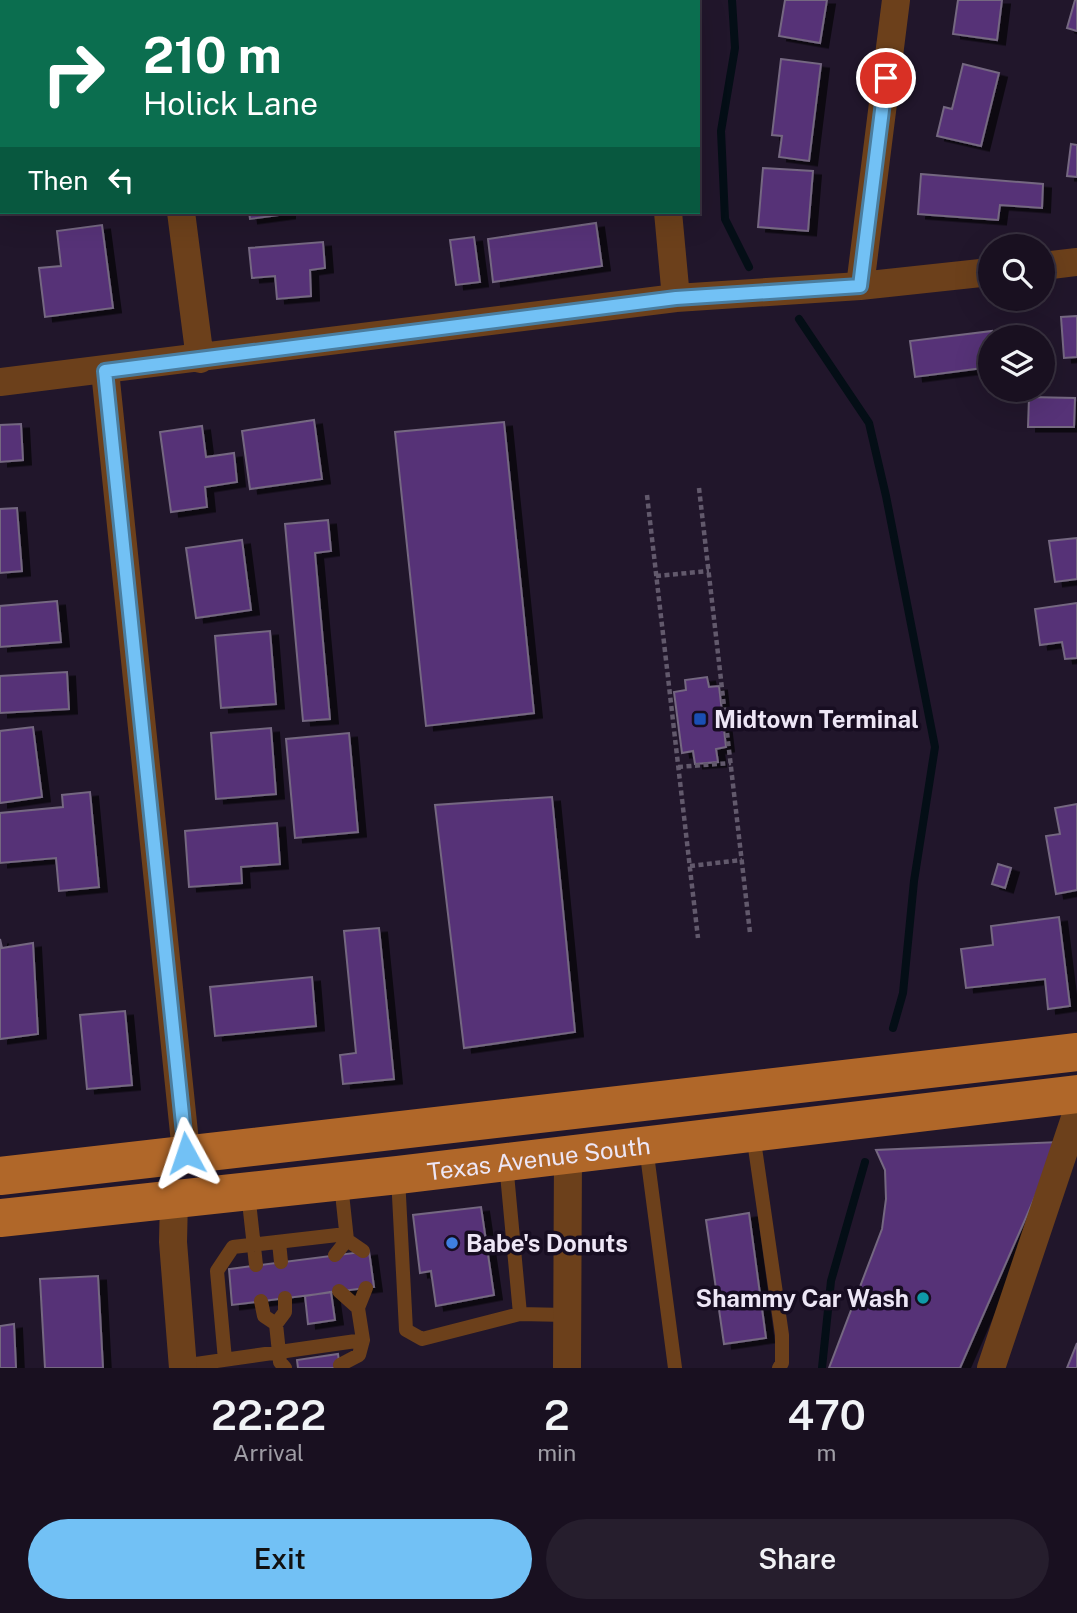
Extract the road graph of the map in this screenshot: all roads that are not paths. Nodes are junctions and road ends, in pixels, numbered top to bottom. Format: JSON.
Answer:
{"nodes":[{"id":1,"x":897,"y":0,"type":"edge"},
{"id":2,"x":181,"y":214,"type":"edge"},
{"id":3,"x":668,"y":214,"type":"edge"},
{"id":4,"x":1077,"y":262,"type":"edge"},
{"id":5,"x":1055,"y":265,"type":"edge"},
{"id":6,"x":978,"y":273,"type":"edge"},
{"id":7,"x":860,"y":286,"type":"junction"},
{"id":8,"x":676,"y":298,"type":"junction"},
{"id":9,"x":200,"y":359,"type":"junction"},
{"id":10,"x":105,"y":371,"type":"junction"},
{"id":11,"x":0,"y":383,"type":"edge"},
{"id":12,"x":1077,"y":1052,"type":"edge"},
{"id":13,"x":1077,"y":1094,"type":"edge"},
{"id":14,"x":1077,"y":1112,"type":"edge"},
{"id":15,"x":753,"y":1132,"type":"junction"},
{"id":16,"x":646,"y":1144,"type":"junction"},
{"id":17,"x":186,"y":1153,"type":"junction"},
{"id":18,"x":568,"y":1154,"type":"junction"},
{"id":19,"x":505,"y":1161,"type":"junction"},
{"id":20,"x":0,"y":1175,"type":"edge"},
{"id":21,"x":398,"y":1175,"type":"junction"},
{"id":22,"x":341,"y":1182,"type":"junction"},
{"id":23,"x":248,"y":1191,"type":"junction"},
{"id":24,"x":0,"y":1197,"type":"edge"},
{"id":25,"x":174,"y":1199,"type":"junction"},
{"id":26,"x":0,"y":1218,"type":"edge"},
{"id":27,"x":347,"y":1237,"type":"junction"},
{"id":28,"x":279,"y":1242,"type":"junction"},
{"id":29,"x":254,"y":1245,"type":"junction"},
{"id":30,"x":363,"y":1251,"type":"dead end"},
{"id":31,"x":335,"y":1255,"type":"dead end"},
{"id":32,"x":281,"y":1262,"type":"dead end"},
{"id":33,"x":256,"y":1265,"type":"dead end"},
{"id":34,"x":366,"y":1288,"type":"dead end"},
{"id":35,"x":340,"y":1291,"type":"dead end"},
{"id":36,"x":285,"y":1298,"type":"dead end"},
{"id":37,"x":261,"y":1301,"type":"dead end"},
{"id":38,"x":358,"y":1308,"type":"junction"},
{"id":39,"x":520,"y":1314,"type":"junction"},
{"id":40,"x":566,"y":1315,"type":"junction"},
{"id":41,"x":276,"y":1324,"type":"junction"},
{"id":42,"x":363,"y":1340,"type":"junction"},
{"id":43,"x":279,"y":1353,"type":"junction"},
{"id":44,"x":225,"y":1360,"type":"junction"},
{"id":45,"x":340,"y":1365,"type":"dead end"},
{"id":46,"x":183,"y":1367,"type":"edge"},
{"id":47,"x":285,"y":1368,"type":"edge"},
{"id":48,"x":566,"y":1368,"type":"edge"},
{"id":49,"x":676,"y":1368,"type":"edge"},
{"id":50,"x":779,"y":1368,"type":"edge"},
{"id":51,"x":991,"y":1368,"type":"edge"}],
"edges":[{"from":1,"to":7,"type":"street"},
{"from":2,"to":9,"type":"street"},
{"from":3,"to":8,"type":"street"},
{"from":4,"to":5,"type":"street"},
{"from":6,"to":7,"type":"street"},
{"from":7,"to":8,"type":"street"},
{"from":8,"to":9,"type":"street"},
{"from":9,"to":10,"type":"street"},
{"from":10,"to":11,"type":"street"},
{"from":10,"to":17,"type":"street"},
{"from":12,"to":17,"type":"main road","name":"Texas Avenue South"},
{"from":13,"to":15,"type":"main road","name":"Texas Avenue South"},
{"from":14,"to":51,"type":"street"},
{"from":15,"to":16,"type":"main road","name":"Texas Avenue South"},
{"from":15,"to":50,"type":"lane"},
{"from":16,"to":18,"type":"main road","name":"Texas Avenue South"},
{"from":16,"to":49,"type":"lane"},
{"from":17,"to":20,"type":"main road","name":"Texas Avenue South"},
{"from":17,"to":24,"type":"main road"},
{"from":18,"to":19,"type":"main road","name":"Texas Avenue South"},
{"from":18,"to":40,"type":"street"},
{"from":19,"to":21,"type":"main road","name":"Texas Avenue South"},
{"from":19,"to":39,"type":"lane"},
{"from":21,"to":22,"type":"main road","name":"Texas Avenue South"},
{"from":21,"to":39,"type":"lane"},
{"from":22,"to":23,"type":"main road","name":"Texas Avenue South"},
{"from":22,"to":27,"type":"lane"},
{"from":23,"to":25,"type":"main road","name":"Texas Avenue South"},
{"from":23,"to":29,"type":"lane"},
{"from":25,"to":26,"type":"main road","name":"Texas Avenue South"},
{"from":25,"to":46,"type":"street"},
{"from":27,"to":28,"type":"lane"},
{"from":27,"to":30,"type":"lane"},
{"from":27,"to":31,"type":"lane"},
{"from":28,"to":29,"type":"lane"},
{"from":28,"to":32,"type":"lane"},
{"from":29,"to":33,"type":"lane"},
{"from":29,"to":44,"type":"lane"},
{"from":34,"to":38,"type":"lane"},
{"from":35,"to":38,"type":"lane"},
{"from":36,"to":41,"type":"lane"},
{"from":37,"to":41,"type":"lane"},
{"from":38,"to":42,"type":"lane"},
{"from":39,"to":40,"type":"lane"},
{"from":40,"to":48,"type":"street"},
{"from":41,"to":43,"type":"lane"},
{"from":42,"to":43,"type":"lane"},
{"from":42,"to":45,"type":"lane"},
{"from":43,"to":44,"type":"lane"},
{"from":43,"to":47,"type":"lane"},
{"from":44,"to":46,"type":"lane"}]}
